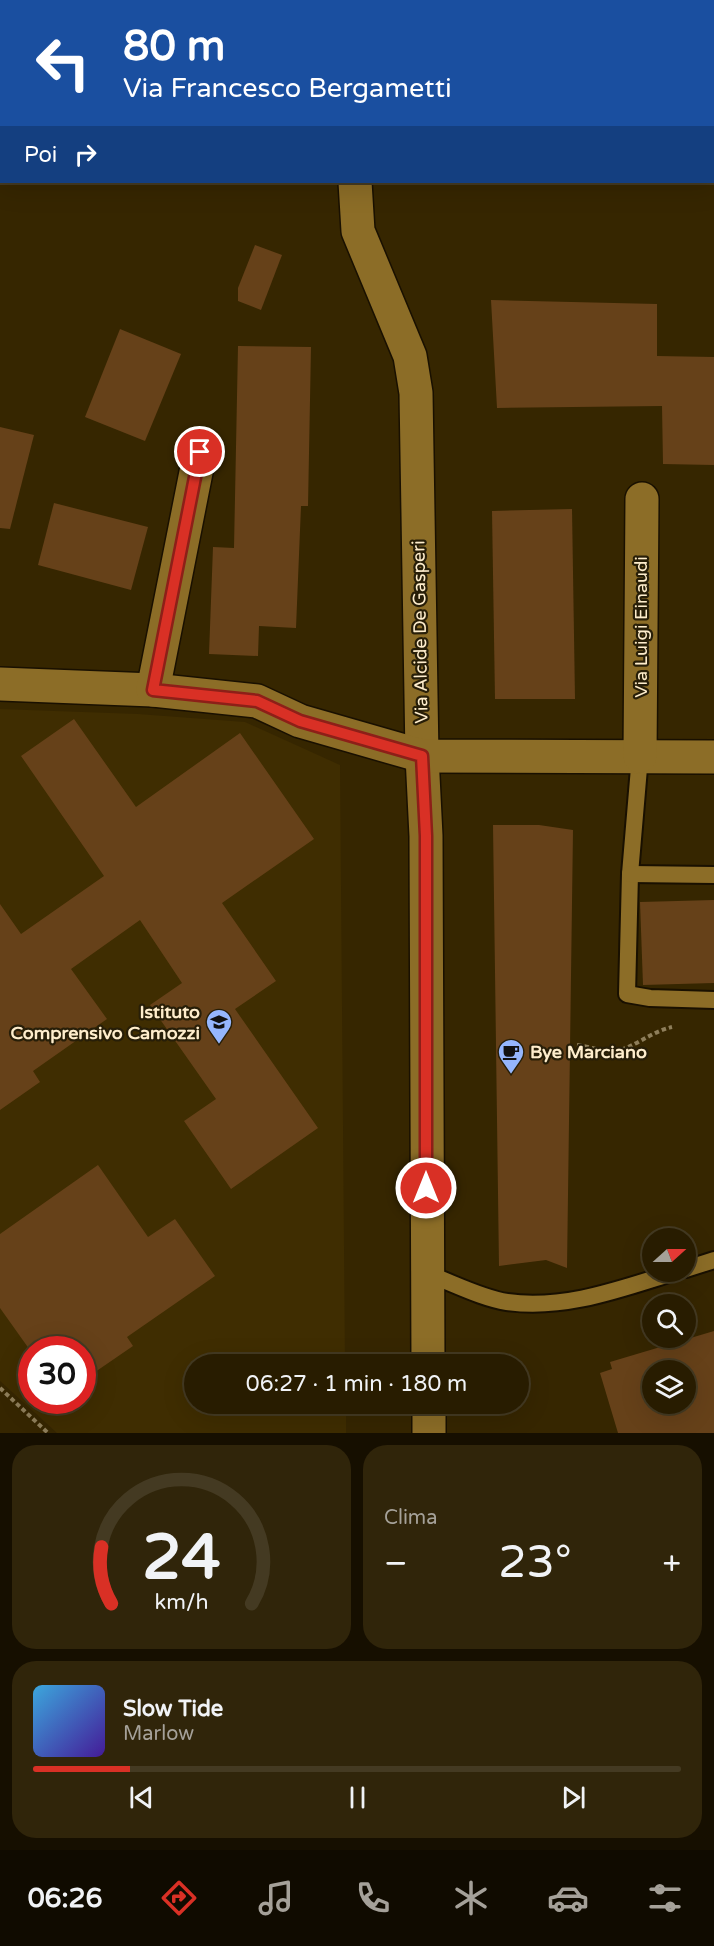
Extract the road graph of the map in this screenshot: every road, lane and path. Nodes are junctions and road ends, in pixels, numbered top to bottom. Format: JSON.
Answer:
{"nodes":[{"id":1,"x":355,"y":183,"type":"edge"},
{"id":2,"x":200,"y":452,"type":"dead end"},
{"id":3,"x":642,"y":499,"type":"dead end"},
{"id":4,"x":0,"y":684,"type":"edge"},
{"id":5,"x":153,"y":690,"type":"junction"},
{"id":6,"x":422,"y":756,"type":"junction"},
{"id":7,"x":640,"y":756,"type":"junction"},
{"id":8,"x":714,"y":757,"type":"edge"},
{"id":9,"x":630,"y":874,"type":"junction"},
{"id":10,"x":714,"y":875,"type":"edge"},
{"id":11,"x":714,"y":1000,"type":"edge"},
{"id":12,"x":678,"y":1025,"type":"dead end"},
{"id":13,"x":577,"y":1045,"type":"dead end"},
{"id":14,"x":714,"y":1260,"type":"edge"},
{"id":15,"x":696,"y":1266,"type":"edge"},
{"id":16,"x":428,"y":1274,"type":"junction"},
{"id":17,"x":643,"y":1282,"type":"edge"},
{"id":18,"x":428,"y":1354,"type":"edge"},
{"id":19,"x":0,"y":1388,"type":"edge"},
{"id":20,"x":429,"y":1414,"type":"edge"},
{"id":21,"x":48,"y":1433,"type":"edge"},
{"id":22,"x":429,"y":1433,"type":"edge"}],
"edges":[{"from":1,"to":6,"type":"street","name":"Via Alcide De Gasperi"},
{"from":2,"to":5,"type":"street"},
{"from":3,"to":7,"type":"street","name":"Via Luigi Einaudi"},
{"from":4,"to":5,"type":"street"},
{"from":5,"to":6,"type":"street"},
{"from":6,"to":7,"type":"street"},
{"from":6,"to":16,"type":"street","name":"Via Alcide De Gasperi"},
{"from":7,"to":8,"type":"street"},
{"from":7,"to":9,"type":"lane"},
{"from":9,"to":10,"type":"lane"},
{"from":9,"to":11,"type":"lane"},
{"from":12,"to":13,"type":"path"},
{"from":14,"to":15,"type":"lane"},
{"from":16,"to":17,"type":"lane"},
{"from":16,"to":18,"type":"street","name":"Via Alcide De Gasperi"},
{"from":19,"to":21,"type":"path"},
{"from":20,"to":22,"type":"street"}]}
